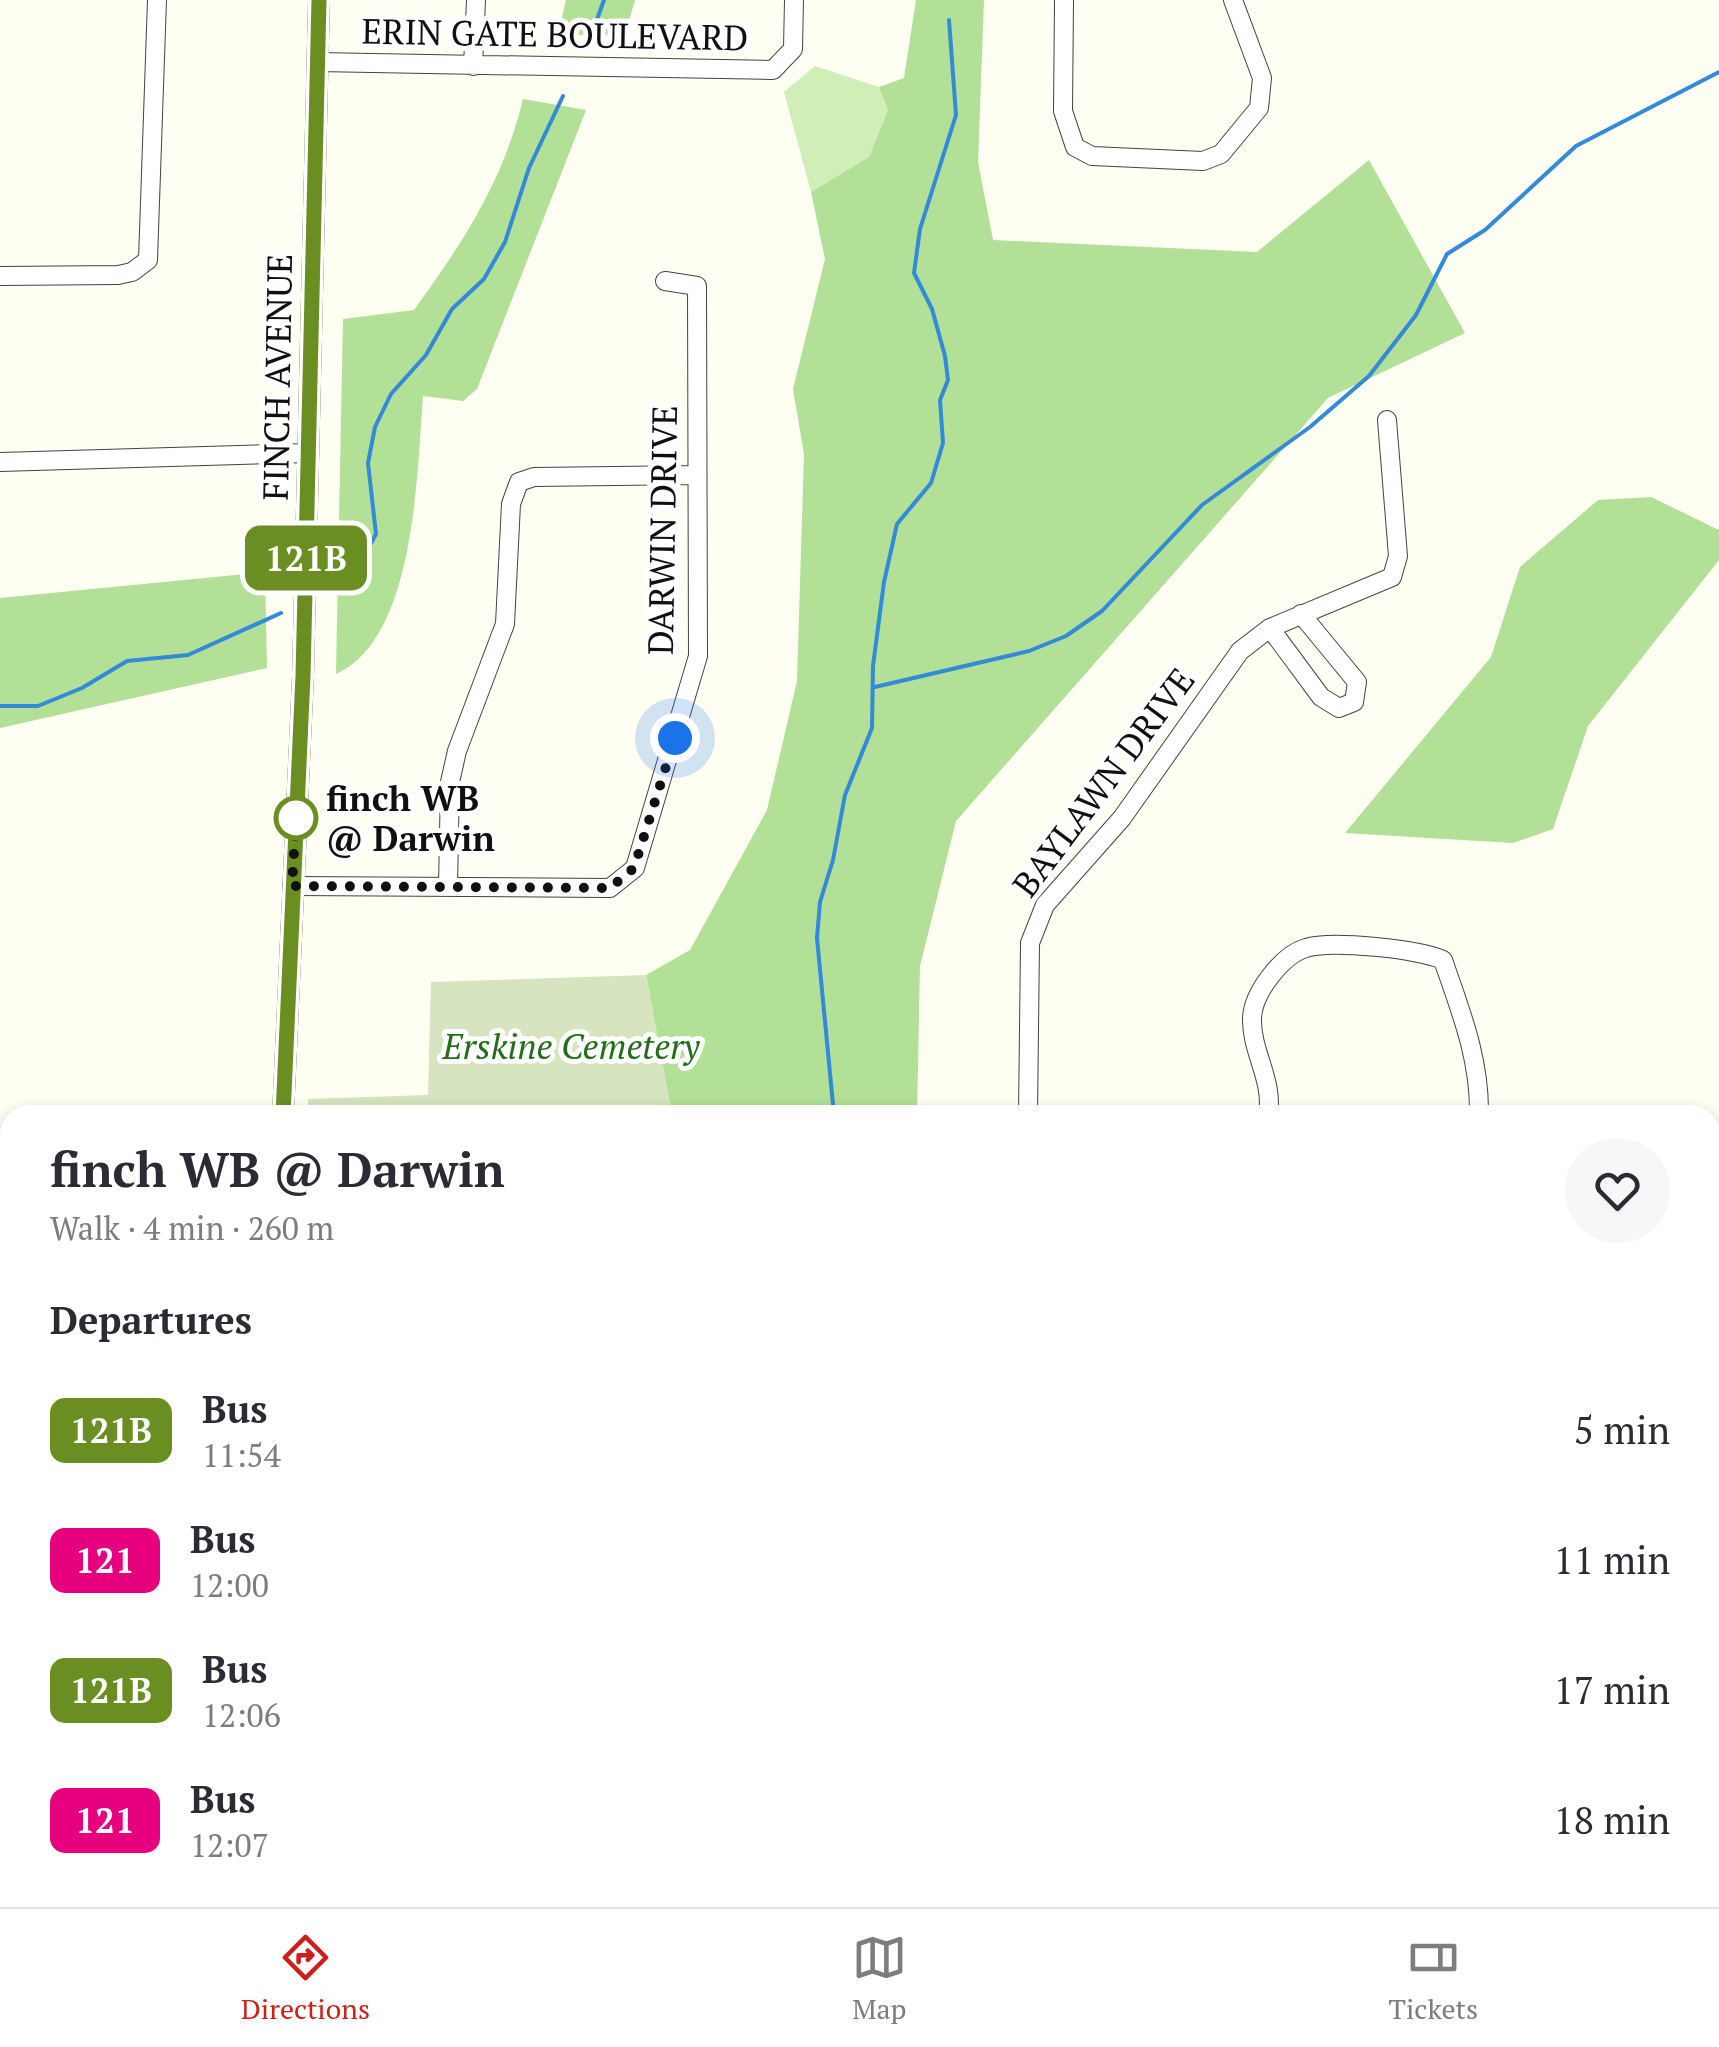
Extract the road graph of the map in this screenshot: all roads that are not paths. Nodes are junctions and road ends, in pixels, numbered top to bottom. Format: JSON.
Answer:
{"nodes":[{"id":1,"x":157,"y":0,"type":"edge"},
{"id":2,"x":319,"y":0,"type":"edge"},
{"id":3,"x":476,"y":0,"type":"edge"},
{"id":4,"x":794,"y":0,"type":"edge"},
{"id":5,"x":1064,"y":0,"type":"edge"},
{"id":6,"x":1233,"y":0,"type":"edge"},
{"id":7,"x":318,"y":62,"type":"junction"},
{"id":8,"x":473,"y":66,"type":"junction"},
{"id":9,"x":0,"y":276,"type":"edge"},
{"id":10,"x":665,"y":281,"type":"dead end"},
{"id":11,"x":1387,"y":420,"type":"dead end"},
{"id":12,"x":309,"y":454,"type":"junction"},
{"id":13,"x":0,"y":462,"type":"edge"},
{"id":14,"x":696,"y":475,"type":"junction"},
{"id":15,"x":1301,"y":614,"type":"junction"},
{"id":16,"x":1270,"y":628,"type":"junction"},
{"id":17,"x":292,"y":886,"type":"junction"},
{"id":18,"x":448,"y":886,"type":"junction"},
{"id":19,"x":283,"y":1105,"type":"edge"},
{"id":20,"x":1028,"y":1105,"type":"edge"},
{"id":21,"x":1270,"y":1105,"type":"edge"},
{"id":22,"x":1479,"y":1105,"type":"edge"}],
"edges":[{"from":1,"to":9,"type":"street"},
{"from":2,"to":7,"type":"main road","name":"FINCH AVENUE"},
{"from":3,"to":8,"type":"street"},
{"from":4,"to":8,"type":"street","name":"ERIN GATE BOULEVARD"},
{"from":5,"to":6,"type":"street"},
{"from":7,"to":8,"type":"street","name":"ERIN GATE BOULEVARD"},
{"from":7,"to":12,"type":"main road","name":"FINCH AVENUE"},
{"from":10,"to":14,"type":"street","name":"DARWIN DRIVE"},
{"from":11,"to":15,"type":"street","name":"BAYLAWN DRIVE"},
{"from":12,"to":13,"type":"street"},
{"from":12,"to":17,"type":"main road","name":"FINCH AVENUE"},
{"from":14,"to":18,"type":"street"},
{"from":14,"to":18,"type":"street","name":"DARWIN DRIVE"},
{"from":15,"to":16,"type":"street","name":"BAYLAWN DRIVE"},
{"from":15,"to":16,"type":"street"},
{"from":16,"to":20,"type":"street","name":"BAYLAWN DRIVE"},
{"from":17,"to":18,"type":"street","name":"DARWIN DRIVE"},
{"from":17,"to":19,"type":"main road","name":"FINCH AVENUE"},
{"from":21,"to":22,"type":"street"}]}
